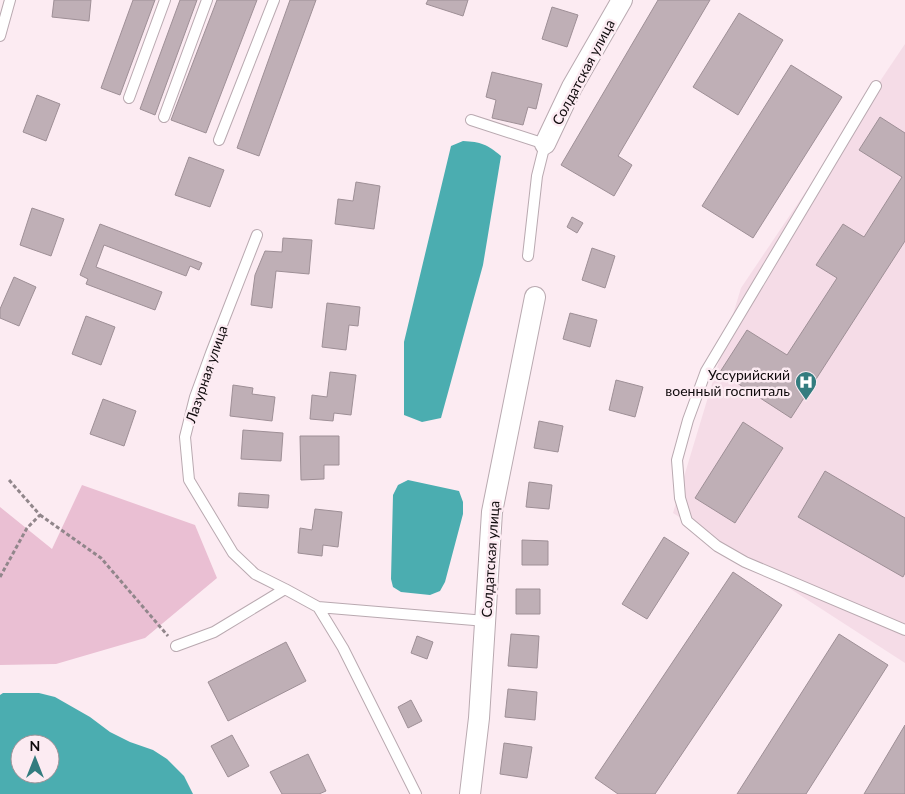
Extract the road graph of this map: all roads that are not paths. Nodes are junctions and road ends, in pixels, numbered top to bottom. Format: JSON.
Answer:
{"nodes":[{"id":1,"x":10,"y":0,"type":"edge"},
{"id":2,"x":165,"y":0,"type":"edge"},
{"id":3,"x":207,"y":0,"type":"edge"},
{"id":4,"x":274,"y":0,"type":"edge"},
{"id":5,"x":622,"y":0,"type":"edge"},
{"id":6,"x":0,"y":36,"type":"edge"},
{"id":7,"x":876,"y":86,"type":"dead end"},
{"id":8,"x":129,"y":98,"type":"dead end"},
{"id":9,"x":164,"y":117,"type":"dead end"},
{"id":10,"x":470,"y":120,"type":"dead end"},
{"id":11,"x":219,"y":140,"type":"dead end"},
{"id":12,"x":545,"y":144,"type":"junction"},
{"id":13,"x":257,"y":235,"type":"dead end"},
{"id":14,"x":528,"y":256,"type":"dead end"},
{"id":15,"x":536,"y":297,"type":"dead end"},
{"id":16,"x":285,"y":589,"type":"junction"},
{"id":17,"x":318,"y":607,"type":"junction"},
{"id":18,"x":486,"y":621,"type":"junction"},
{"id":19,"x":905,"y":630,"type":"edge"},
{"id":20,"x":176,"y":646,"type":"road end"},
{"id":21,"x":416,"y":794,"type":"edge"},
{"id":22,"x":470,"y":794,"type":"edge"}],
"edges":[{"from":1,"to":6,"type":"lane"},
{"from":2,"to":8,"type":"lane"},
{"from":3,"to":9,"type":"lane"},
{"from":4,"to":11,"type":"lane"},
{"from":5,"to":12,"type":"street","name":"Солдатская улица"},
{"from":7,"to":19,"type":"lane"},
{"from":10,"to":12,"type":"lane"},
{"from":12,"to":14,"type":"lane"},
{"from":13,"to":16,"type":"lane","name":"Лазурная улица"},
{"from":15,"to":18,"type":"street","name":"Солдатская улица"},
{"from":16,"to":17,"type":"lane","name":"Лазурная улица"},
{"from":16,"to":20,"type":"lane"},
{"from":17,"to":18,"type":"lane"},
{"from":17,"to":21,"type":"lane"},
{"from":18,"to":22,"type":"street","name":"Солдатская улица"}]}
